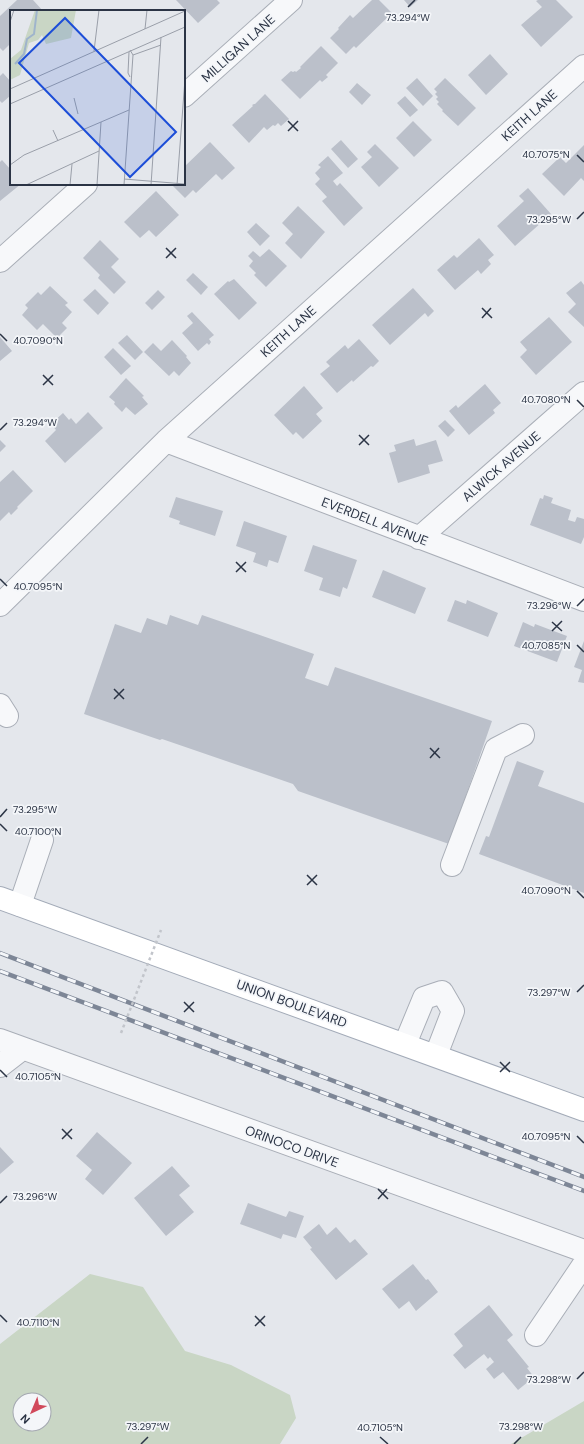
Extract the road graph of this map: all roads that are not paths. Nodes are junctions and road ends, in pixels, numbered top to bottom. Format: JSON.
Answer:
{"nodes":[{"id":1,"x":291,"y":0,"type":"edge"},
{"id":2,"x":584,"y":66,"type":"edge"},
{"id":3,"x":185,"y":95,"type":"edge"},
{"id":4,"x":85,"y":185,"type":"edge"},
{"id":5,"x":0,"y":261,"type":"edge"},
{"id":6,"x":584,"y":393,"type":"edge"},
{"id":7,"x":166,"y":441,"type":"junction"},
{"id":8,"x":419,"y":538,"type":"junction"},
{"id":9,"x":584,"y":600,"type":"edge"},
{"id":10,"x":0,"y":605,"type":"edge"},
{"id":11,"x":523,"y":734,"type":"dead end"},
{"id":12,"x":42,"y":840,"type":"dead end"},
{"id":13,"x":452,"y":866,"type":"dead end"},
{"id":14,"x":10,"y":901,"type":"edge"},
{"id":15,"x":0,"y":1040,"type":"edge"},
{"id":16,"x":405,"y":1044,"type":"junction"},
{"id":17,"x":22,"y":1049,"type":"junction"},
{"id":18,"x":436,"y":1055,"type":"junction"},
{"id":19,"x":0,"y":1066,"type":"edge"},
{"id":20,"x":584,"y":1110,"type":"edge"},
{"id":21,"x":584,"y":1252,"type":"edge"},
{"id":22,"x":584,"y":1264,"type":"edge"},
{"id":23,"x":536,"y":1335,"type":"dead end"}],
"edges":[{"from":1,"to":3,"type":"street","name":"MILLIGAN LANE"},
{"from":2,"to":7,"type":"street","name":"KEITH LANE"},
{"from":4,"to":5,"type":"street"},
{"from":6,"to":8,"type":"street","name":"ALWICK AVENUE"},
{"from":7,"to":8,"type":"street","name":"EVERDELL AVENUE"},
{"from":7,"to":10,"type":"street","name":"KEITH LANE"},
{"from":8,"to":9,"type":"street","name":"EVERDELL AVENUE"},
{"from":11,"to":13,"type":"street"},
{"from":12,"to":14,"type":"street"},
{"from":14,"to":16,"type":"main road","name":"UNION BOULEVARD"},
{"from":15,"to":17,"type":"street","name":"ORINOCO DRIVE"},
{"from":16,"to":18,"type":"main road","name":"UNION BOULEVARD"},
{"from":16,"to":18,"type":"street"},
{"from":17,"to":19,"type":"street"},
{"from":17,"to":21,"type":"street","name":"ORINOCO DRIVE"},
{"from":18,"to":20,"type":"main road","name":"UNION BOULEVARD"},
{"from":22,"to":23,"type":"street"}]}
